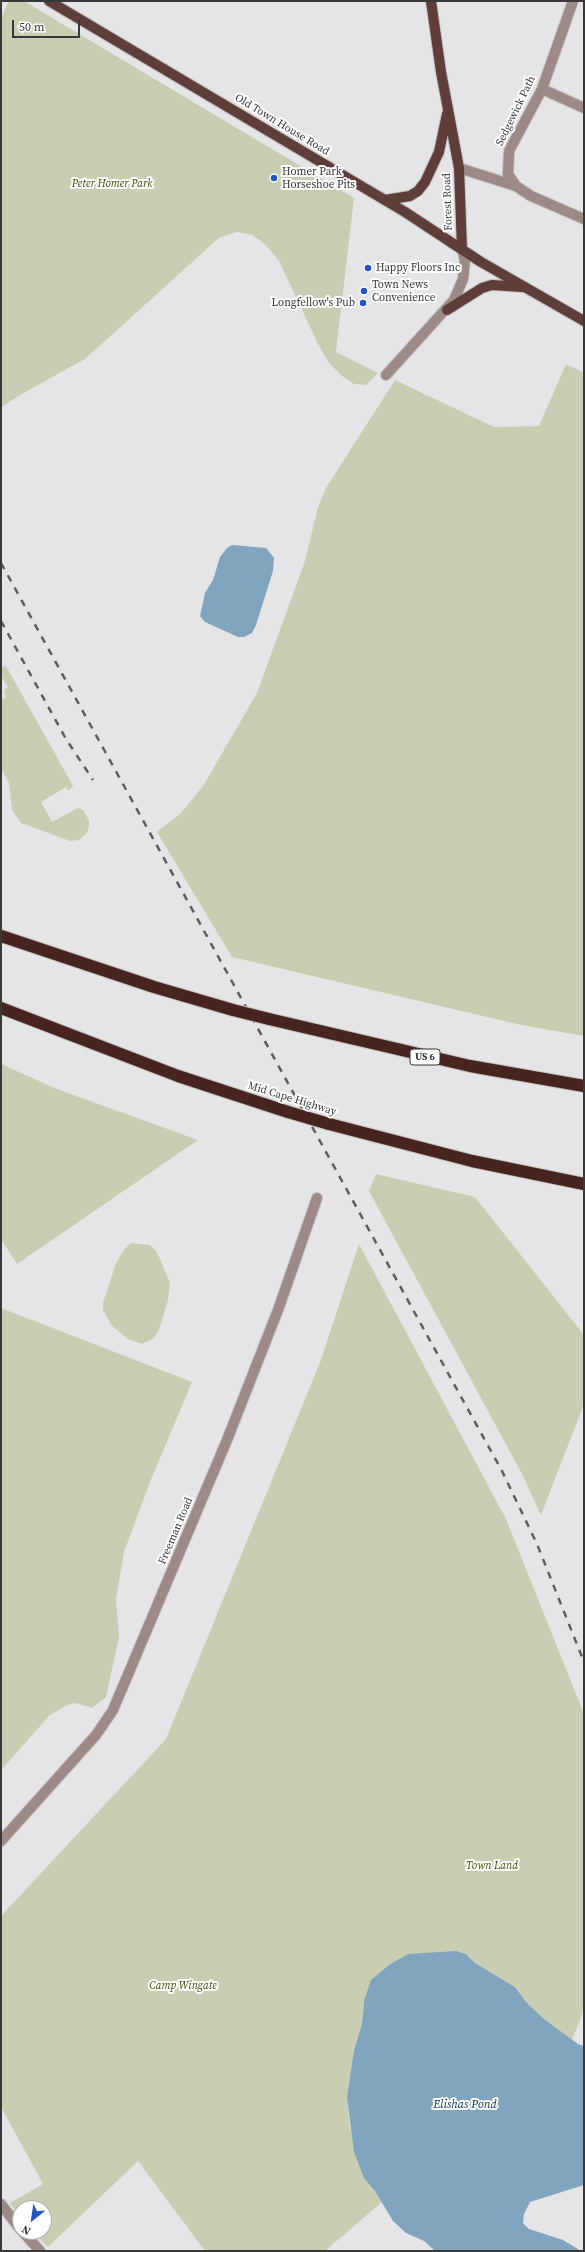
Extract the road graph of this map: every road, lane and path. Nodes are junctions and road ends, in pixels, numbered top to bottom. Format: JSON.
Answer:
{"nodes":[{"id":1,"x":49,"y":1,"type":"edge"},
{"id":2,"x":431,"y":1,"type":"edge"},
{"id":3,"x":573,"y":1,"type":"edge"},
{"id":4,"x":542,"y":89,"type":"junction"},
{"id":5,"x":447,"y":102,"type":"junction"},
{"id":6,"x":584,"y":108,"type":"edge"},
{"id":7,"x":459,"y":168,"type":"junction"},
{"id":8,"x":516,"y":186,"type":"junction"},
{"id":9,"x":385,"y":200,"type":"junction"},
{"id":10,"x":584,"y":219,"type":"edge"},
{"id":11,"x":462,"y":249,"type":"junction"},
{"id":12,"x":523,"y":287,"type":"junction"},
{"id":13,"x":447,"y":310,"type":"junction"},
{"id":14,"x":584,"y":321,"type":"edge"},
{"id":15,"x":386,"y":376,"type":"dead end"},
{"id":16,"x":1,"y":936,"type":"edge"},
{"id":17,"x":1,"y":1008,"type":"edge"},
{"id":18,"x":584,"y":1086,"type":"edge"},
{"id":19,"x":584,"y":1184,"type":"edge"},
{"id":20,"x":317,"y":1198,"type":"dead end"},
{"id":21,"x":1,"y":1841,"type":"edge"},
{"id":22,"x":1,"y":2204,"type":"edge"},
{"id":23,"x":12,"y":2218,"type":"edge"},
{"id":24,"x":30,"y":2240,"type":"edge"},
{"id":25,"x":40,"y":2251,"type":"edge"}],
"edges":[{"from":1,"to":9,"type":"main road","name":"Old Town House Road"},
{"from":2,"to":5,"type":"main road","name":"Forest Road"},
{"from":3,"to":4,"type":"street","name":"Sedgewick Path"},
{"from":4,"to":6,"type":"street"},
{"from":4,"to":8,"type":"street","name":"Sedgewick Path"},
{"from":5,"to":7,"type":"main road","name":"Forest Road"},
{"from":5,"to":9,"type":"main road"},
{"from":7,"to":8,"type":"street"},
{"from":7,"to":11,"type":"main road","name":"Forest Road"},
{"from":8,"to":10,"type":"street"},
{"from":9,"to":11,"type":"main road","name":"Old Town House Road"},
{"from":11,"to":12,"type":"main road","name":"Old Town House Road"},
{"from":11,"to":13,"type":"street","name":"Forest Road"},
{"from":12,"to":13,"type":"main road"},
{"from":12,"to":14,"type":"main road","name":"Old Town House Road"},
{"from":13,"to":15,"type":"street","name":"Forest Road"},
{"from":16,"to":18,"type":"highway","number":"US 6","bridge":true},
{"from":17,"to":19,"type":"highway","name":"Mid Cape Highway","bridge":true},
{"from":20,"to":21,"type":"street","name":"Freeman Road"},
{"from":22,"to":23,"type":"street"},
{"from":24,"to":25,"type":"street"}]}
